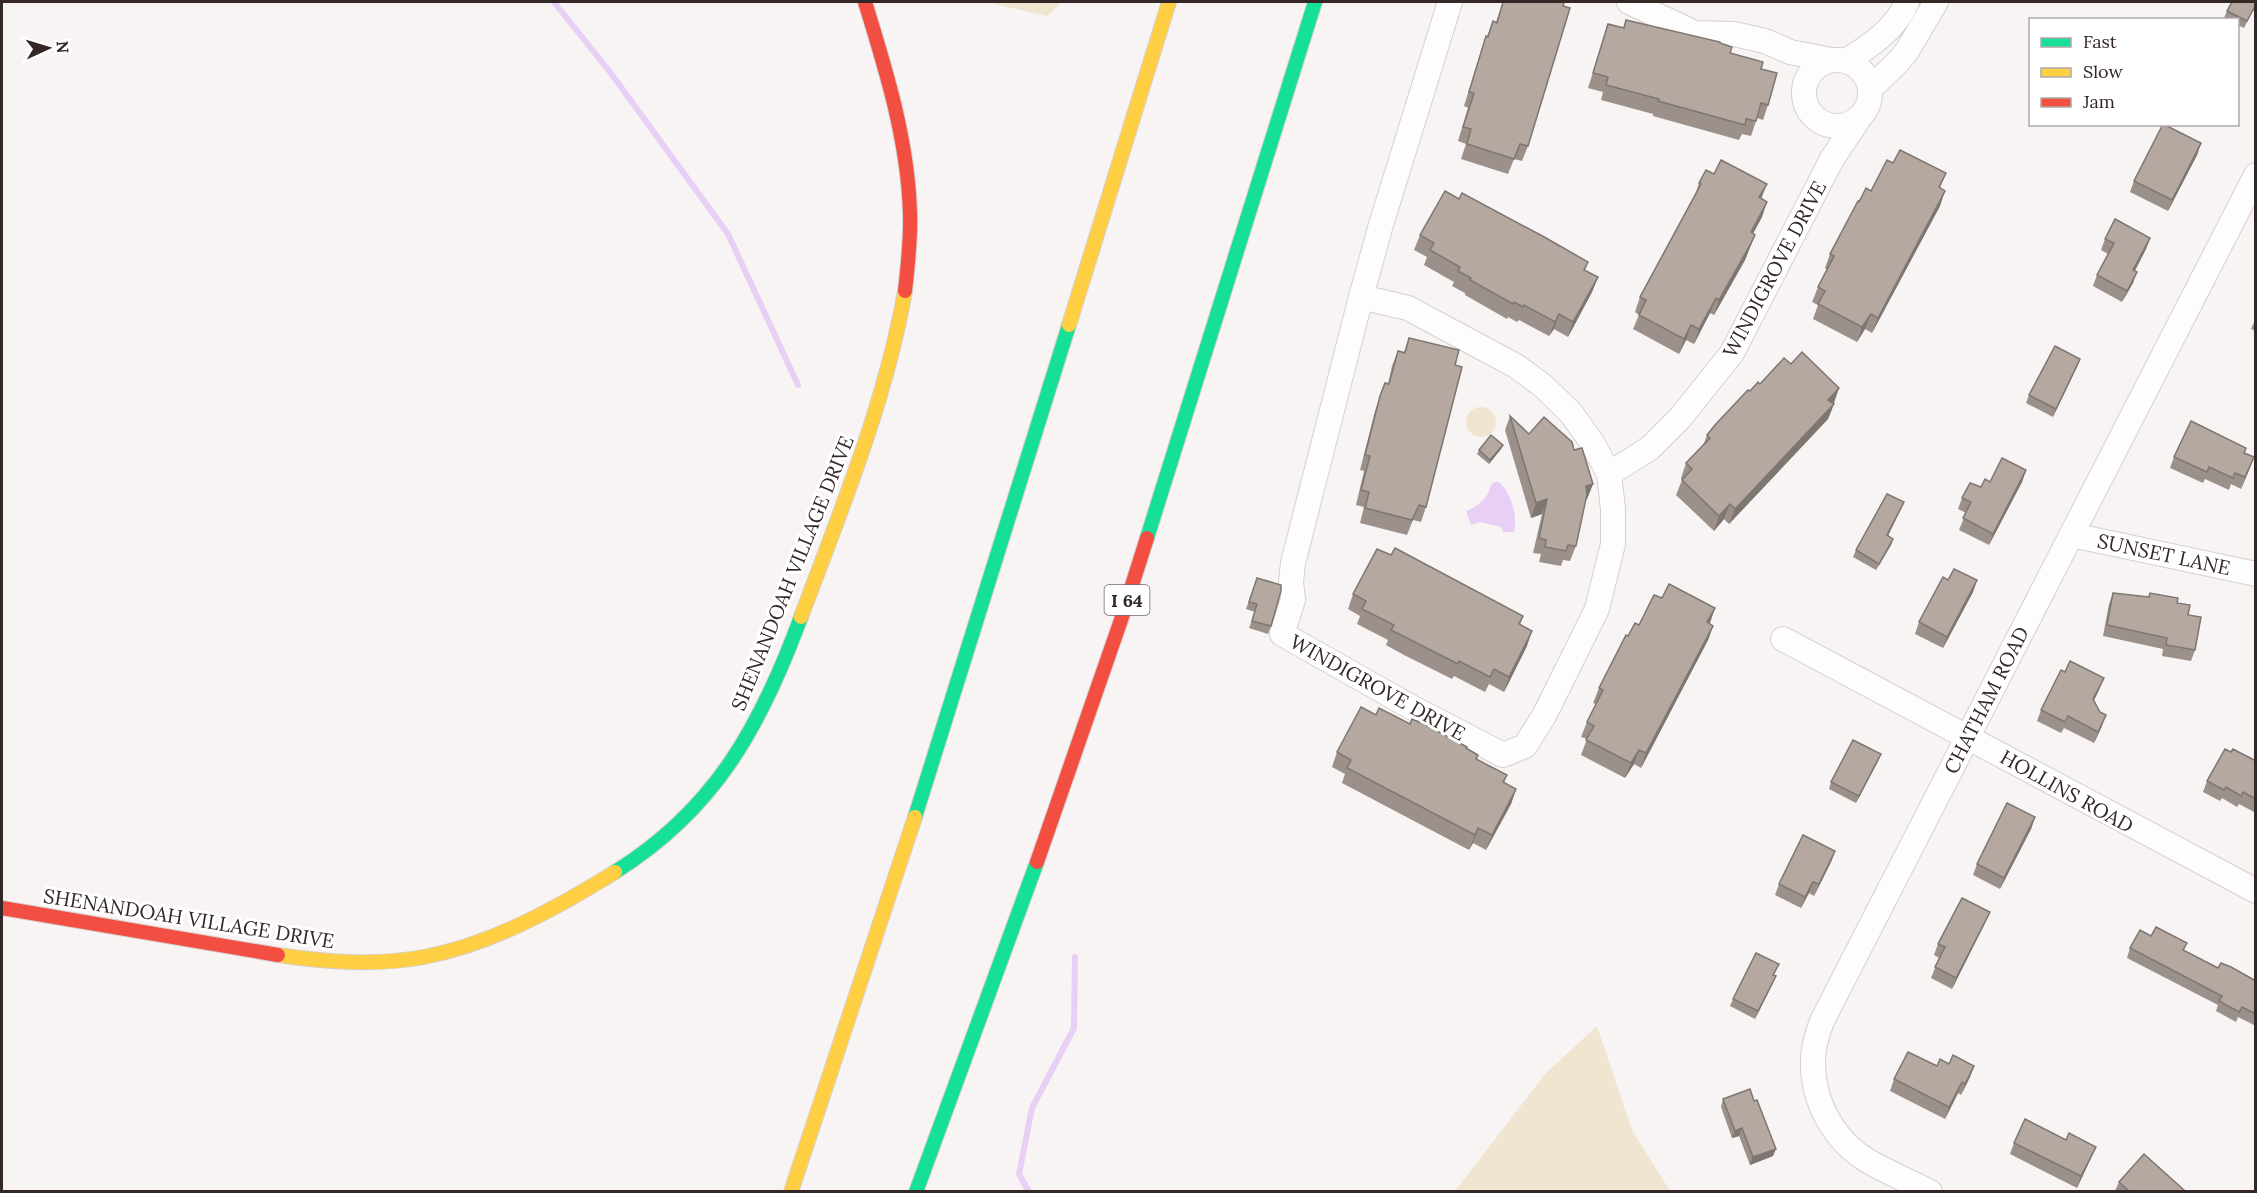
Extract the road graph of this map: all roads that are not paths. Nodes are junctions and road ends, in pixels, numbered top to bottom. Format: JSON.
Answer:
{"nodes":[{"id":1,"x":865,"y":2,"type":"edge"},
{"id":2,"x":1169,"y":2,"type":"edge"},
{"id":3,"x":1315,"y":2,"type":"edge"},
{"id":4,"x":1450,"y":2,"type":"edge"},
{"id":5,"x":1629,"y":2,"type":"edge"},
{"id":6,"x":1907,"y":2,"type":"edge"},
{"id":7,"x":1936,"y":2,"type":"edge"},
{"id":8,"x":1790,"y":52,"type":"junction"},
{"id":9,"x":1839,"y":61,"type":"junction"},
{"id":10,"x":1804,"y":84,"type":"junction"},
{"id":11,"x":1870,"y":89,"type":"junction"},
{"id":12,"x":1858,"y":120,"type":"junction"},
{"id":13,"x":1821,"y":123,"type":"junction"},
{"id":14,"x":1832,"y":159,"type":"junction"},
{"id":15,"x":2256,"y":175,"type":"edge"},
{"id":16,"x":1361,"y":297,"type":"junction"},
{"id":17,"x":1609,"y":474,"type":"junction"},
{"id":18,"x":2072,"y":535,"type":"junction"},
{"id":19,"x":2256,"y":574,"type":"edge"},
{"id":20,"x":1783,"y":639,"type":"dead end"},
{"id":21,"x":1967,"y":736,"type":"junction"},
{"id":22,"x":2256,"y":891,"type":"edge"},
{"id":23,"x":2,"y":908,"type":"edge"},
{"id":24,"x":791,"y":1191,"type":"edge"},
{"id":25,"x":916,"y":1191,"type":"edge"},
{"id":26,"x":1930,"y":1191,"type":"edge"}],
"edges":[{"from":1,"to":23,"type":"main road","name":"SHENANDOAH VILLAGE DRIVE"},
{"from":2,"to":24,"type":"main road"},
{"from":3,"to":25,"type":"main road","number":"I 64"},
{"from":4,"to":16,"type":"street","name":"WINDIGROVE DRIVE"},
{"from":5,"to":8,"type":"street"},
{"from":6,"to":9,"type":"street"},
{"from":7,"to":11,"type":"street"},
{"from":8,"to":9,"type":"street"},
{"from":8,"to":10,"type":"street"},
{"from":9,"to":10,"type":"street"},
{"from":9,"to":11,"type":"street"},
{"from":10,"to":13,"type":"street"},
{"from":11,"to":12,"type":"street"},
{"from":12,"to":13,"type":"street"},
{"from":12,"to":14,"type":"street","name":"WINDIGROVE DRIVE"},
{"from":13,"to":14,"type":"street","name":"WINDIGROVE DRIVE"},
{"from":14,"to":17,"type":"street","name":"WINDIGROVE DRIVE"},
{"from":15,"to":18,"type":"street","name":"CHATHAM ROAD"},
{"from":16,"to":17,"type":"street","name":"WINDIGROVE DRIVE"},
{"from":16,"to":17,"type":"street","name":"WINDIGROVE DRIVE"},
{"from":18,"to":19,"type":"street","name":"SUNSET LANE"},
{"from":18,"to":21,"type":"street","name":"CHATHAM ROAD"},
{"from":20,"to":21,"type":"street","name":"HOLLINS ROAD"},
{"from":21,"to":22,"type":"street","name":"HOLLINS ROAD"},
{"from":21,"to":26,"type":"street","name":"CHATHAM ROAD"}]}
